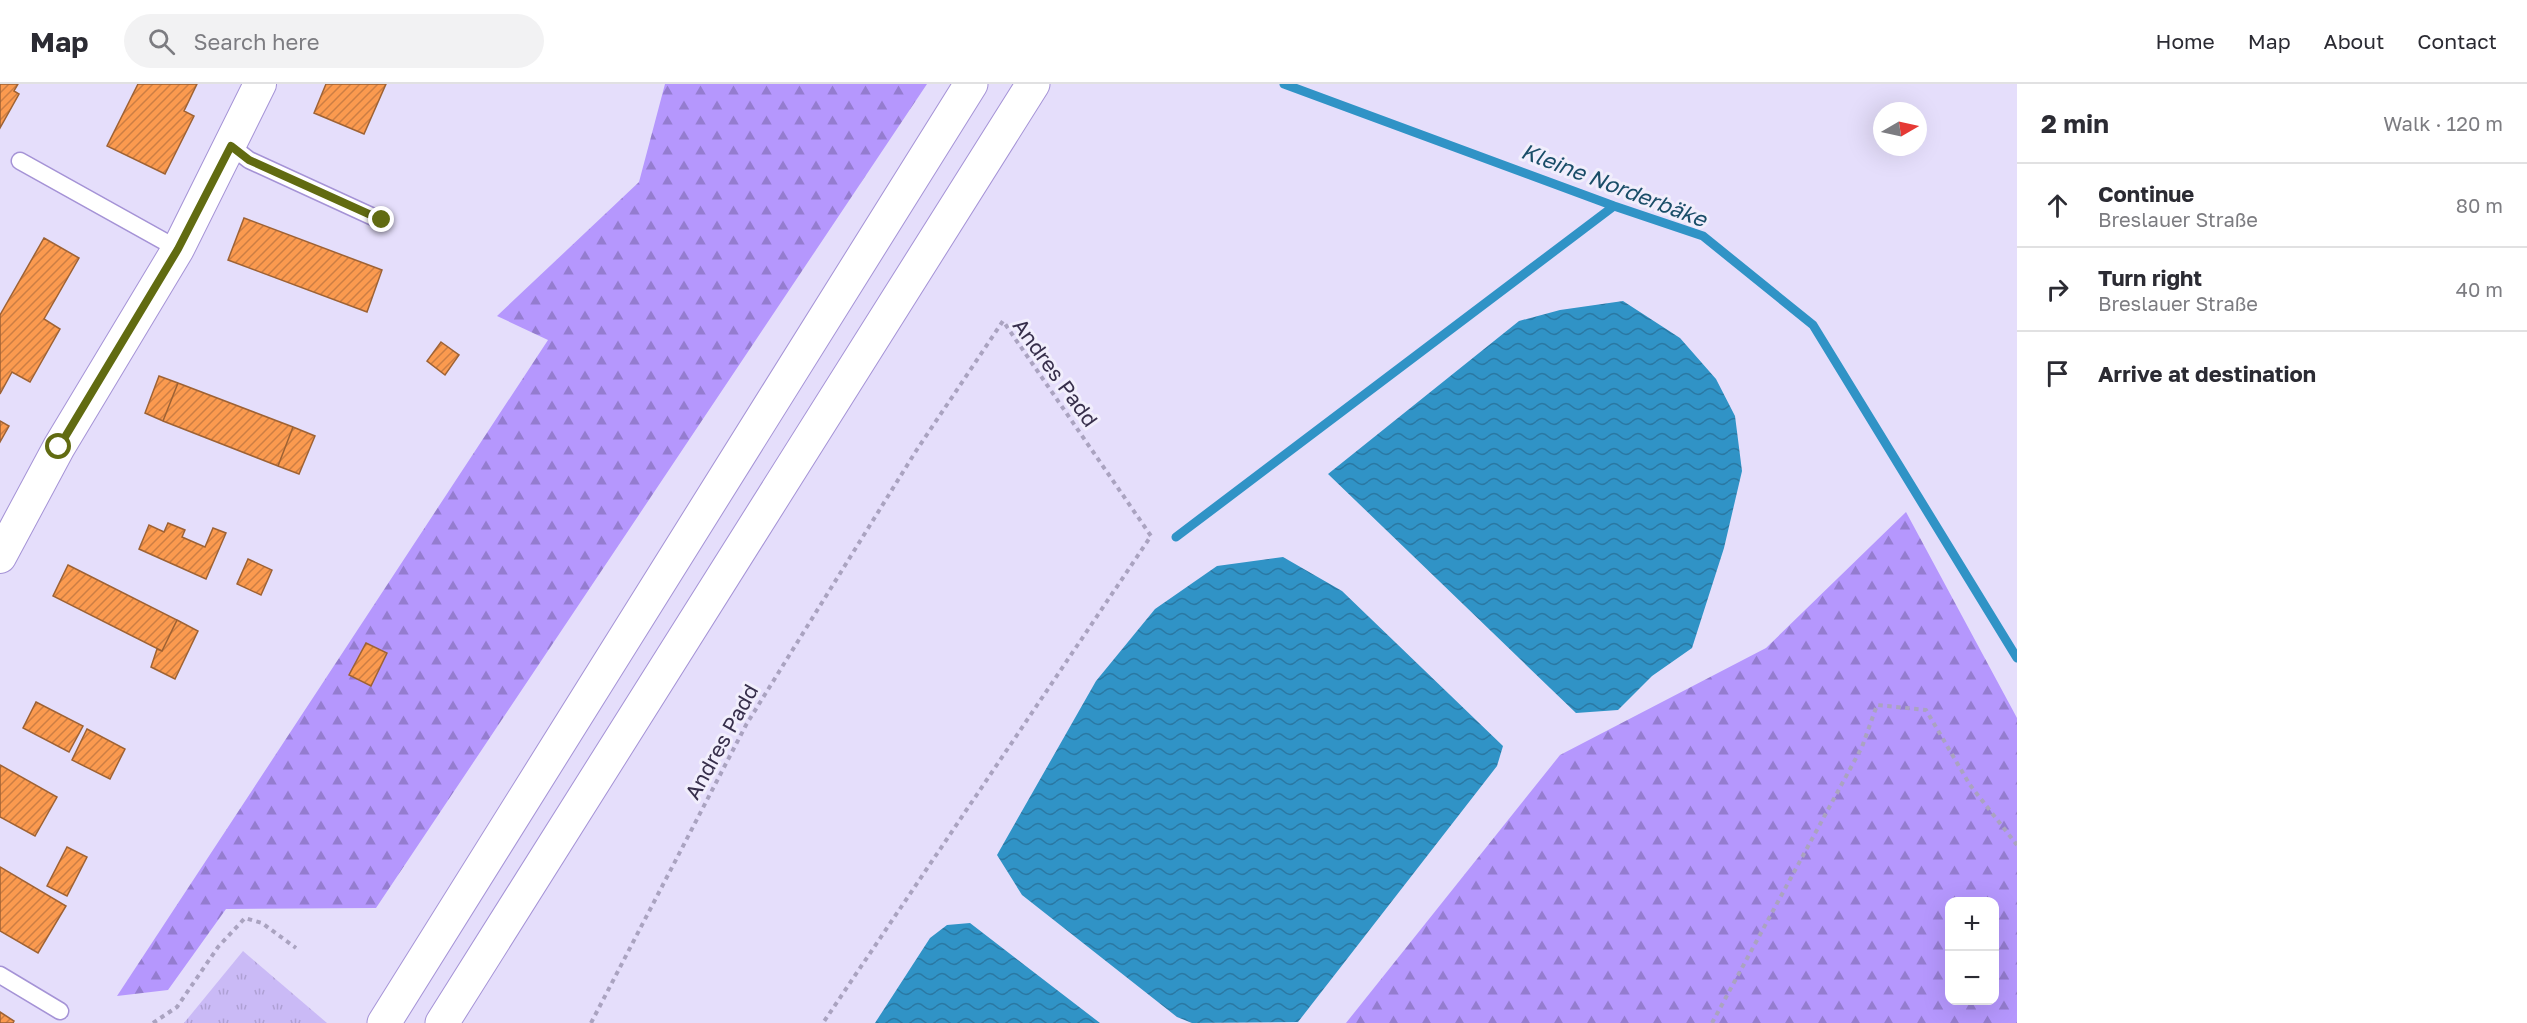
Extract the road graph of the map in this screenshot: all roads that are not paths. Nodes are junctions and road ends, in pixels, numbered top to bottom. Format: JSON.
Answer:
{"nodes":[{"id":1,"x":261,"y":84,"type":"edge"},
{"id":2,"x":970,"y":84,"type":"edge"},
{"id":3,"x":1033,"y":84,"type":"edge"},
{"id":4,"x":231,"y":146,"type":"junction"},
{"id":5,"x":20,"y":161,"type":"dead end"},
{"id":6,"x":382,"y":220,"type":"dead end"},
{"id":7,"x":178,"y":249,"type":"junction"},
{"id":8,"x":0,"y":557,"type":"edge"},
{"id":9,"x":0,"y":975,"type":"edge"},
{"id":10,"x":60,"y":1011,"type":"dead end"},
{"id":11,"x":384,"y":1023,"type":"edge"},
{"id":12,"x":442,"y":1023,"type":"edge"}],
"edges":[{"from":1,"to":4,"type":"street"},
{"from":2,"to":11,"type":"highway"},
{"from":3,"to":12,"type":"highway"},
{"from":4,"to":6,"type":"lane"},
{"from":4,"to":7,"type":"street"},
{"from":5,"to":7,"type":"lane"},
{"from":7,"to":8,"type":"street"},
{"from":9,"to":10,"type":"lane"}]}
